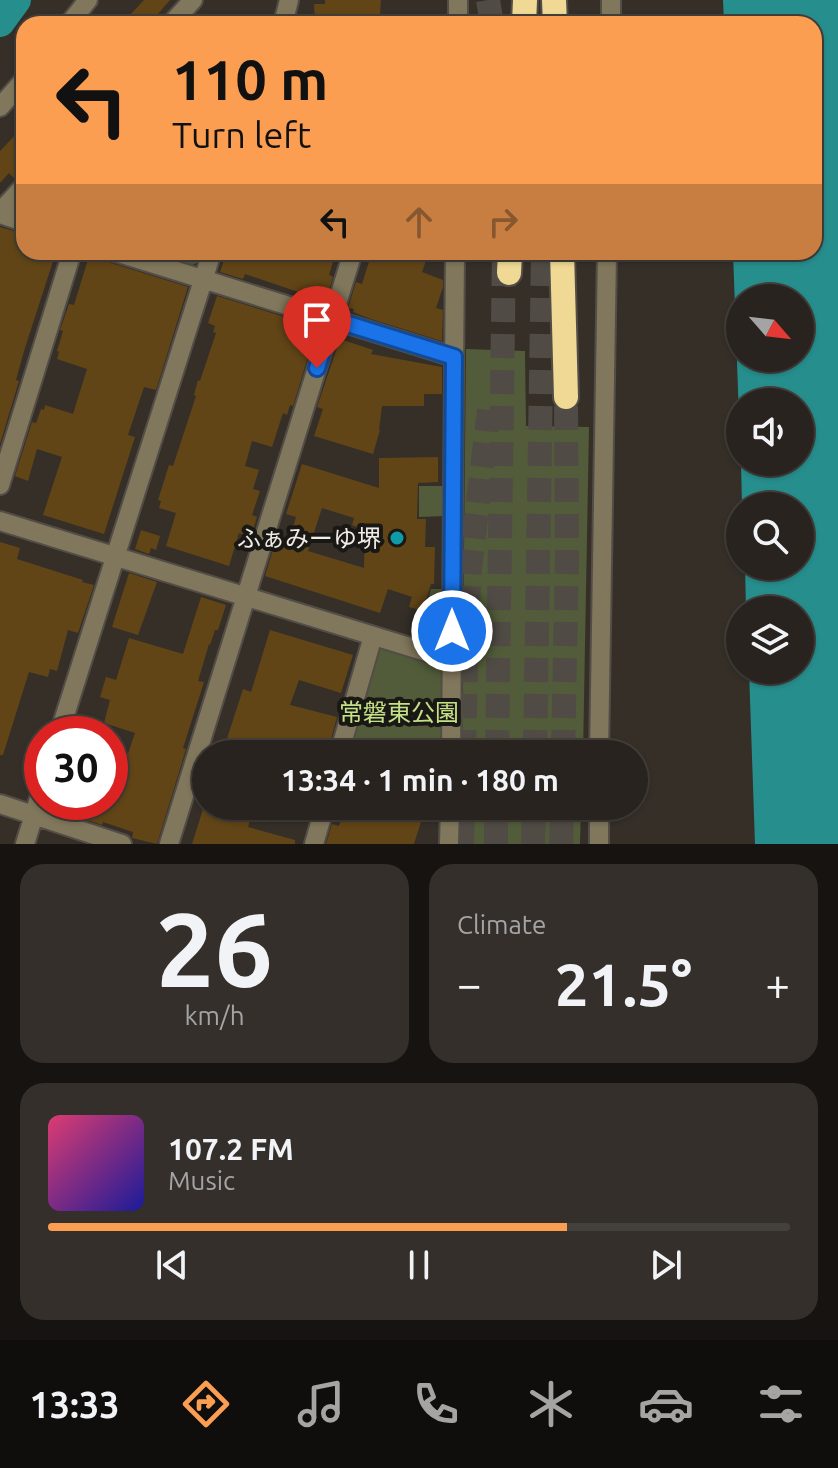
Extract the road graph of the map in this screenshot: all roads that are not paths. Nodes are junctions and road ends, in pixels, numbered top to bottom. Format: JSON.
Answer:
{"nodes":[{"id":1,"x":88,"y":0,"type":"edge"},
{"id":2,"x":193,"y":0,"type":"edge"},
{"id":3,"x":75,"y":16,"type":"edge"},
{"id":4,"x":178,"y":16,"type":"edge"},
{"id":5,"x":16,"y":89,"type":"edge"},
{"id":6,"x":0,"y":107,"type":"edge"},
{"id":7,"x":16,"y":195,"type":"edge"},
{"id":8,"x":0,"y":213,"type":"edge"},
{"id":9,"x":70,"y":260,"type":"edge"},
{"id":10,"x":141,"y":260,"type":"edge"},
{"id":11,"x":209,"y":260,"type":"edge"},
{"id":12,"x":350,"y":260,"type":"edge"},
{"id":13,"x":455,"y":260,"type":"edge"},
{"id":14,"x":562,"y":260,"type":"edge"},
{"id":15,"x":607,"y":260,"type":"edge"},
{"id":16,"x":203,"y":279,"type":"junction"},
{"id":17,"x":332,"y":319,"type":"junction"},
{"id":18,"x":454,"y":357,"type":"junction"},
{"id":19,"x":566,"y":397,"type":"tunnel mouth"},
{"id":20,"x":0,"y":485,"type":"edge"},
{"id":21,"x":0,"y":521,"type":"edge"},
{"id":22,"x":114,"y":556,"type":"junction"},
{"id":23,"x":246,"y":597,"type":"junction"},
{"id":24,"x":373,"y":636,"type":"junction"},
{"id":25,"x":452,"y":660,"type":"junction"},
{"id":26,"x":65,"y":716,"type":"edge"},
{"id":27,"x":343,"y":740,"type":"edge"},
{"id":28,"x":451,"y":740,"type":"edge"},
{"id":29,"x":599,"y":740,"type":"edge"},
{"id":30,"x":0,"y":804,"type":"edge"},
{"id":31,"x":24,"y":812,"type":"edge"},
{"id":32,"x":32,"y":820,"type":"edge"},
{"id":33,"x":49,"y":820,"type":"edge"},
{"id":34,"x":321,"y":820,"type":"edge"},
{"id":35,"x":450,"y":820,"type":"edge"},
{"id":36,"x":599,"y":820,"type":"edge"},
{"id":37,"x":25,"y":844,"type":"edge"},
{"id":38,"x":122,"y":844,"type":"edge"},
{"id":39,"x":169,"y":844,"type":"edge"},
{"id":40,"x":314,"y":844,"type":"edge"},
{"id":41,"x":449,"y":844,"type":"edge"},
{"id":42,"x":599,"y":844,"type":"edge"}],
"edges":[{"from":1,"to":3,"type":"street"},
{"from":2,"to":4,"type":"street"},
{"from":5,"to":6,"type":"street"},
{"from":7,"to":8,"type":"street"},
{"from":9,"to":20,"type":"street"},
{"from":10,"to":16,"type":"street"},
{"from":11,"to":16,"type":"street"},
{"from":12,"to":17,"type":"street"},
{"from":13,"to":18,"type":"street"},
{"from":14,"to":19,"type":"highway"},
{"from":15,"to":29,"type":"street"},
{"from":16,"to":17,"type":"street"},
{"from":16,"to":22,"type":"street"},
{"from":17,"to":18,"type":"street"},
{"from":17,"to":23,"type":"street"},
{"from":18,"to":25,"type":"street"},
{"from":21,"to":22,"type":"street"},
{"from":22,"to":23,"type":"street"},
{"from":22,"to":26,"type":"street"},
{"from":23,"to":24,"type":"street"},
{"from":23,"to":39,"type":"street"},
{"from":24,"to":25,"type":"street"},
{"from":24,"to":27,"type":"street"},
{"from":25,"to":28,"type":"street"},
{"from":30,"to":31,"type":"street"},
{"from":32,"to":37,"type":"street"},
{"from":33,"to":38,"type":"street"},
{"from":34,"to":40,"type":"street"},
{"from":35,"to":41,"type":"street"},
{"from":36,"to":42,"type":"street"}]}
